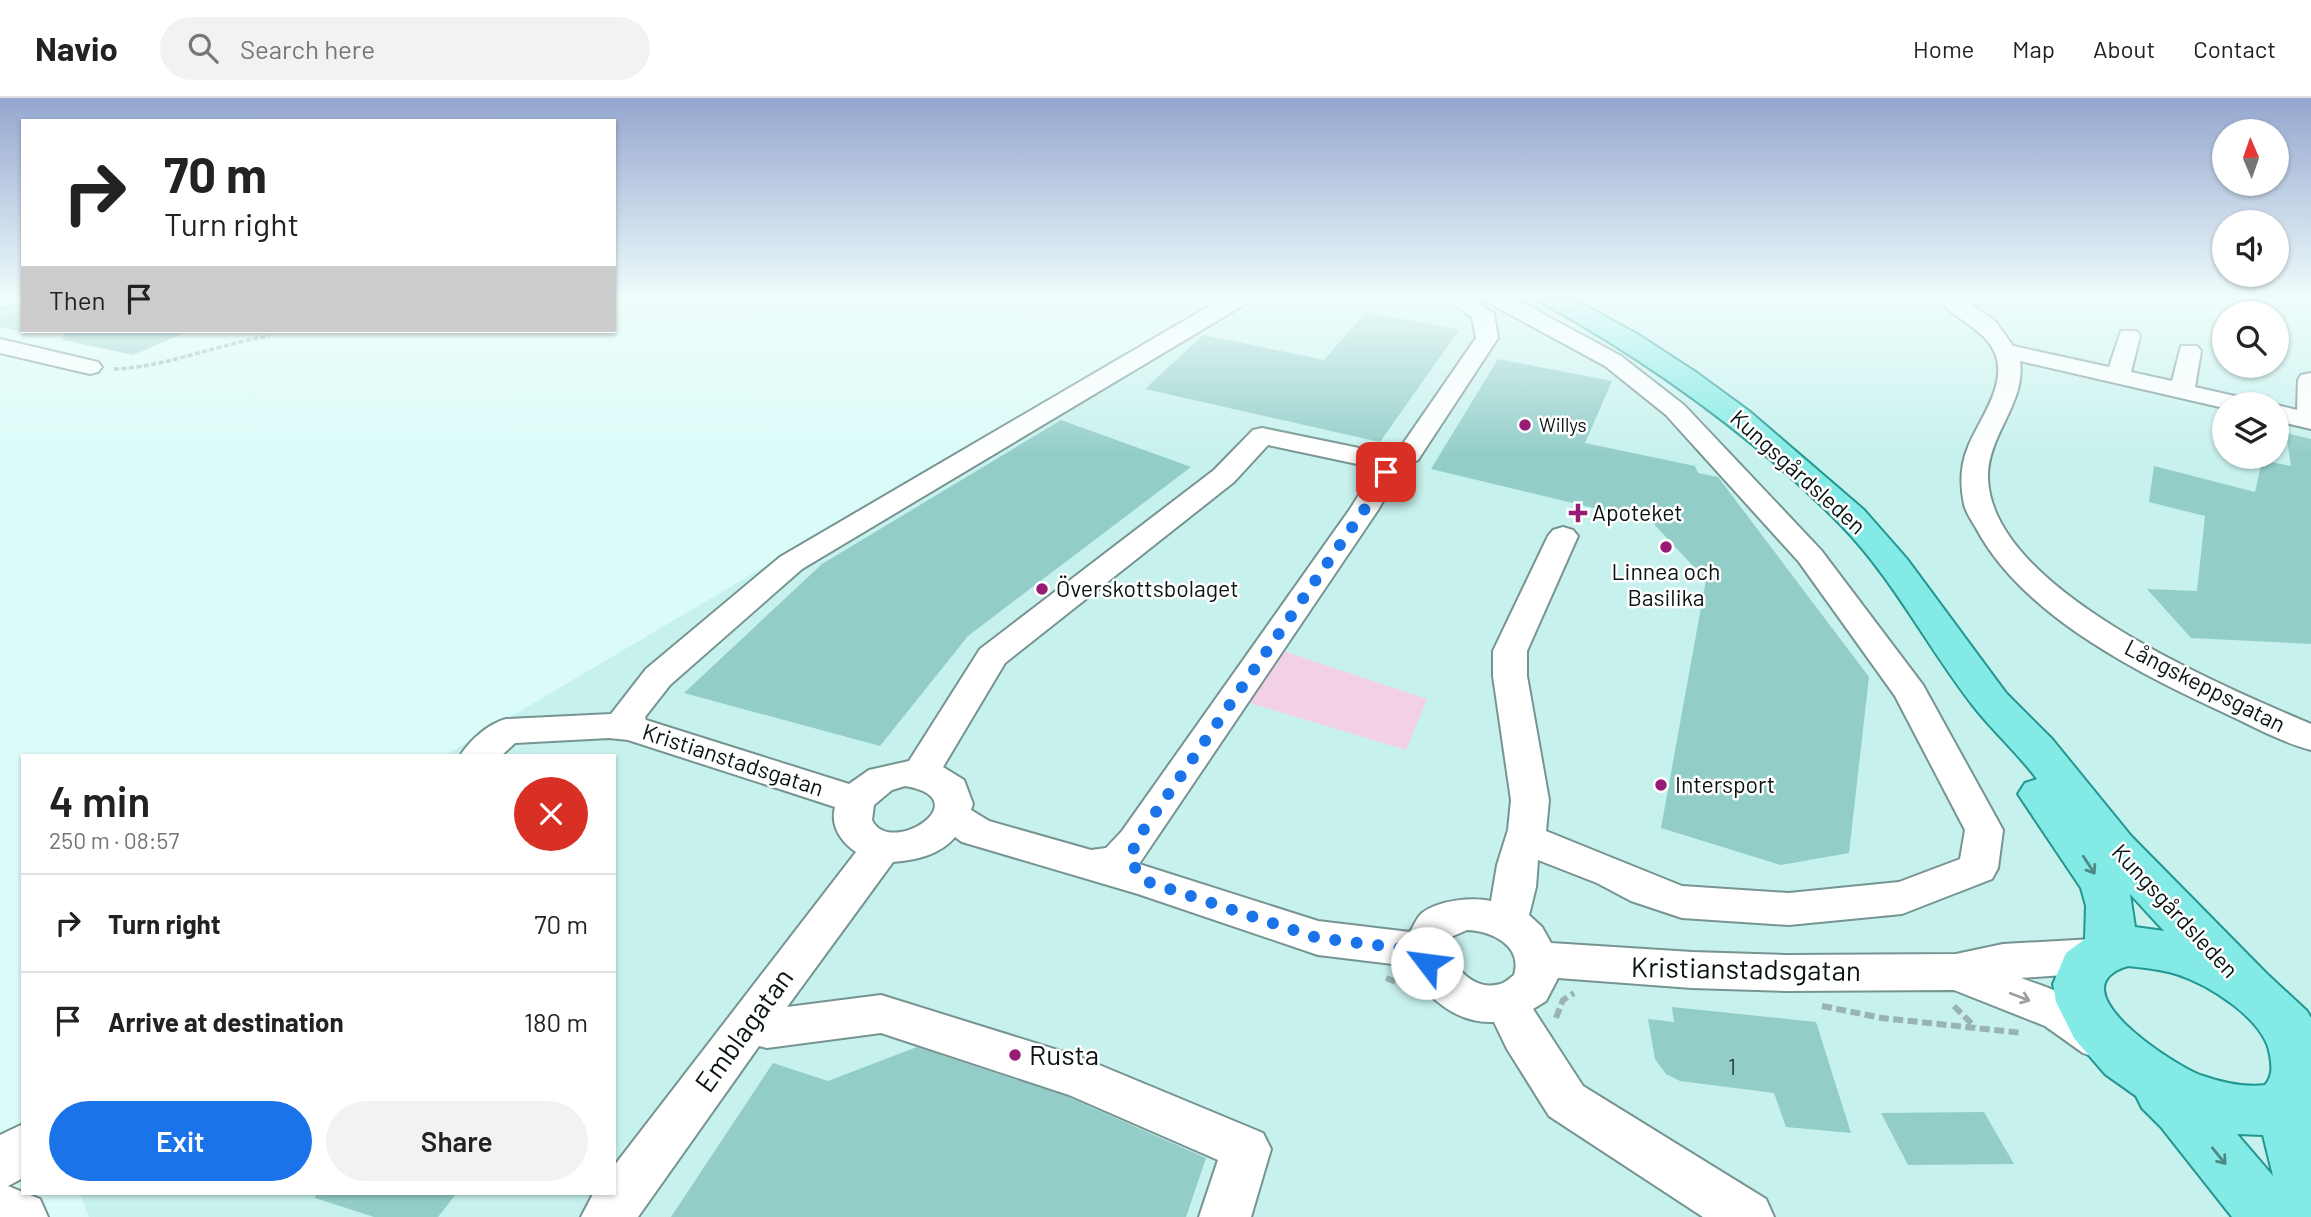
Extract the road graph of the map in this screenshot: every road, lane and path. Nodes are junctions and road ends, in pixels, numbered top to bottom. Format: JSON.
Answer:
{"nodes":[{"id":1,"x":17,"y":350,"type":"edge"},
{"id":2,"x":202,"y":350,"type":"edge"},
{"id":3,"x":1151,"y":350,"type":"edge"},
{"id":4,"x":1480,"y":350,"type":"edge"},
{"id":5,"x":1593,"y":350,"type":"edge"},
{"id":6,"x":1643,"y":350,"type":"edge"},
{"id":7,"x":2125,"y":350,"type":"edge"},
{"id":8,"x":2006,"y":351,"type":"joint"},
{"id":9,"x":2189,"y":352,"type":"dead end"},
{"id":10,"x":90,"y":368,"type":"joint"},
{"id":11,"x":2118,"y":377,"type":"junction"},
{"id":12,"x":2310,"y":380,"type":"edge"},
{"id":13,"x":2182,"y":391,"type":"junction"},
{"id":14,"x":2212,"y":398,"type":"edge"},
{"id":15,"x":2289,"y":416,"type":"edge"},
{"id":16,"x":2311,"y":421,"type":"edge"},
{"id":17,"x":1392,"y":463,"type":"junction"},
{"id":18,"x":1563,"y":536,"type":"dead end"},
{"id":19,"x":1992,"y":702,"type":"junction"},
{"id":20,"x":620,"y":727,"type":"junction"},
{"id":21,"x":2311,"y":738,"type":"edge"},
{"id":22,"x":480,"y":754,"type":"edge"},
{"id":23,"x":920,"y":774,"type":"junction"},
{"id":24,"x":856,"y":800,"type":"junction"},
{"id":25,"x":953,"y":816,"type":"junction"},
{"id":26,"x":1525,"y":839,"type":"junction"},
{"id":27,"x":1136,"y":841,"type":"junction"},
{"id":28,"x":884,"y":846,"type":"junction"},
{"id":29,"x":1087,"y":866,"type":"junction"},
{"id":30,"x":1145,"y":881,"type":"junction"},
{"id":31,"x":1506,"y":922,"type":"junction"},
{"id":32,"x":1425,"y":951,"type":"junction"},
{"id":33,"x":2101,"y":952,"type":"junction"},
{"id":34,"x":1537,"y":959,"type":"junction"},
{"id":35,"x":1952,"y":986,"type":"junction"},
{"id":36,"x":1577,"y":991,"type":"dead end"},
{"id":37,"x":1507,"y":1002,"type":"junction"},
{"id":38,"x":1809,"y":1005,"type":"dead end"},
{"id":39,"x":2277,"y":1006,"type":"edge"},
{"id":40,"x":1556,"y":1026,"type":"dead end"},
{"id":41,"x":1976,"y":1027,"type":"junction"},
{"id":42,"x":767,"y":1029,"type":"dead end"},
{"id":43,"x":2032,"y":1034,"type":"dead end"},
{"id":44,"x":2127,"y":1059,"type":"junction"},
{"id":45,"x":2302,"y":1095,"type":"edge"},
{"id":46,"x":21,"y":1149,"type":"edge"},
{"id":47,"x":0,"y":1166,"type":"edge"},
{"id":48,"x":2311,"y":1197,"type":"edge"},
{"id":49,"x":0,"y":1208,"type":"edge"},
{"id":50,"x":22,"y":1217,"type":"edge"},
{"id":51,"x":607,"y":1217,"type":"edge"},
{"id":52,"x":1225,"y":1217,"type":"edge"},
{"id":53,"x":1748,"y":1217,"type":"edge"},
{"id":54,"x":2269,"y":1217,"type":"edge"}],
"edges":[{"from":1,"to":10,"type":"street"},
{"from":2,"to":10,"type":"path"},
{"from":3,"to":20,"type":"street"},
{"from":4,"to":17,"type":"street"},
{"from":5,"to":26,"type":"street"},
{"from":6,"to":19,"type":"main road","name":"Kungsgårdsleden"},
{"from":7,"to":11,"type":"street"},
{"from":8,"to":11,"type":"street"},
{"from":8,"to":21,"type":"street","name":"Långskeppsgatan"},
{"from":9,"to":13,"type":"street"},
{"from":11,"to":13,"type":"street"},
{"from":12,"to":16,"type":"street"},
{"from":13,"to":14,"type":"street"},
{"from":15,"to":16,"type":"street"},
{"from":17,"to":23,"type":"street"},
{"from":17,"to":27,"type":"street"},
{"from":18,"to":26,"type":"street"},
{"from":19,"to":33,"type":"main road","name":"Kungsgårdsleden","one_way":true},
{"from":19,"to":39,"type":"main road","name":"Kungsgårdsleden"},
{"from":20,"to":22,"type":"street"},
{"from":20,"to":24,"type":"street","name":"Kristianstadsgatan"},
{"from":23,"to":24,"type":"street"},
{"from":23,"to":25,"type":"street"},
{"from":24,"to":28,"type":"street"},
{"from":25,"to":28,"type":"street"},
{"from":25,"to":29,"type":"street"},
{"from":26,"to":31,"type":"street"},
{"from":27,"to":29,"type":"street"},
{"from":27,"to":30,"type":"street"},
{"from":28,"to":51,"type":"street","name":"Emblagatan"},
{"from":29,"to":30,"type":"street"},
{"from":30,"to":32,"type":"street"},
{"from":31,"to":32,"type":"street"},
{"from":31,"to":34,"type":"street"},
{"from":32,"to":37,"type":"street"},
{"from":33,"to":35,"type":"street","name":"Kristianstadsgatan"},
{"from":33,"to":39,"type":"main road","name":"Kungsgårdsleden"},
{"from":33,"to":44,"type":"main road","name":"Kungsgårdsleden"},
{"from":34,"to":35,"type":"street","name":"Kristianstadsgatan"},
{"from":34,"to":37,"type":"street"},
{"from":35,"to":41,"type":"path"},
{"from":35,"to":44,"type":"street","name":"Kristianstadsgatan","one_way":true},
{"from":36,"to":40,"type":"path"},
{"from":37,"to":53,"type":"street"},
{"from":38,"to":41,"type":"path"},
{"from":39,"to":45,"type":"main road","name":"Kungsgårdsleden"},
{"from":41,"to":43,"type":"path"},
{"from":42,"to":52,"type":"street"},
{"from":44,"to":45,"type":"main road","name":"Kungsgårdsleden"},
{"from":44,"to":54,"type":"main road","name":"Kungsgårdsleden","one_way":true},
{"from":45,"to":48,"type":"main road","name":"Kungsgårdsleden"},
{"from":46,"to":47,"type":"street"},
{"from":49,"to":50,"type":"street"}]}
